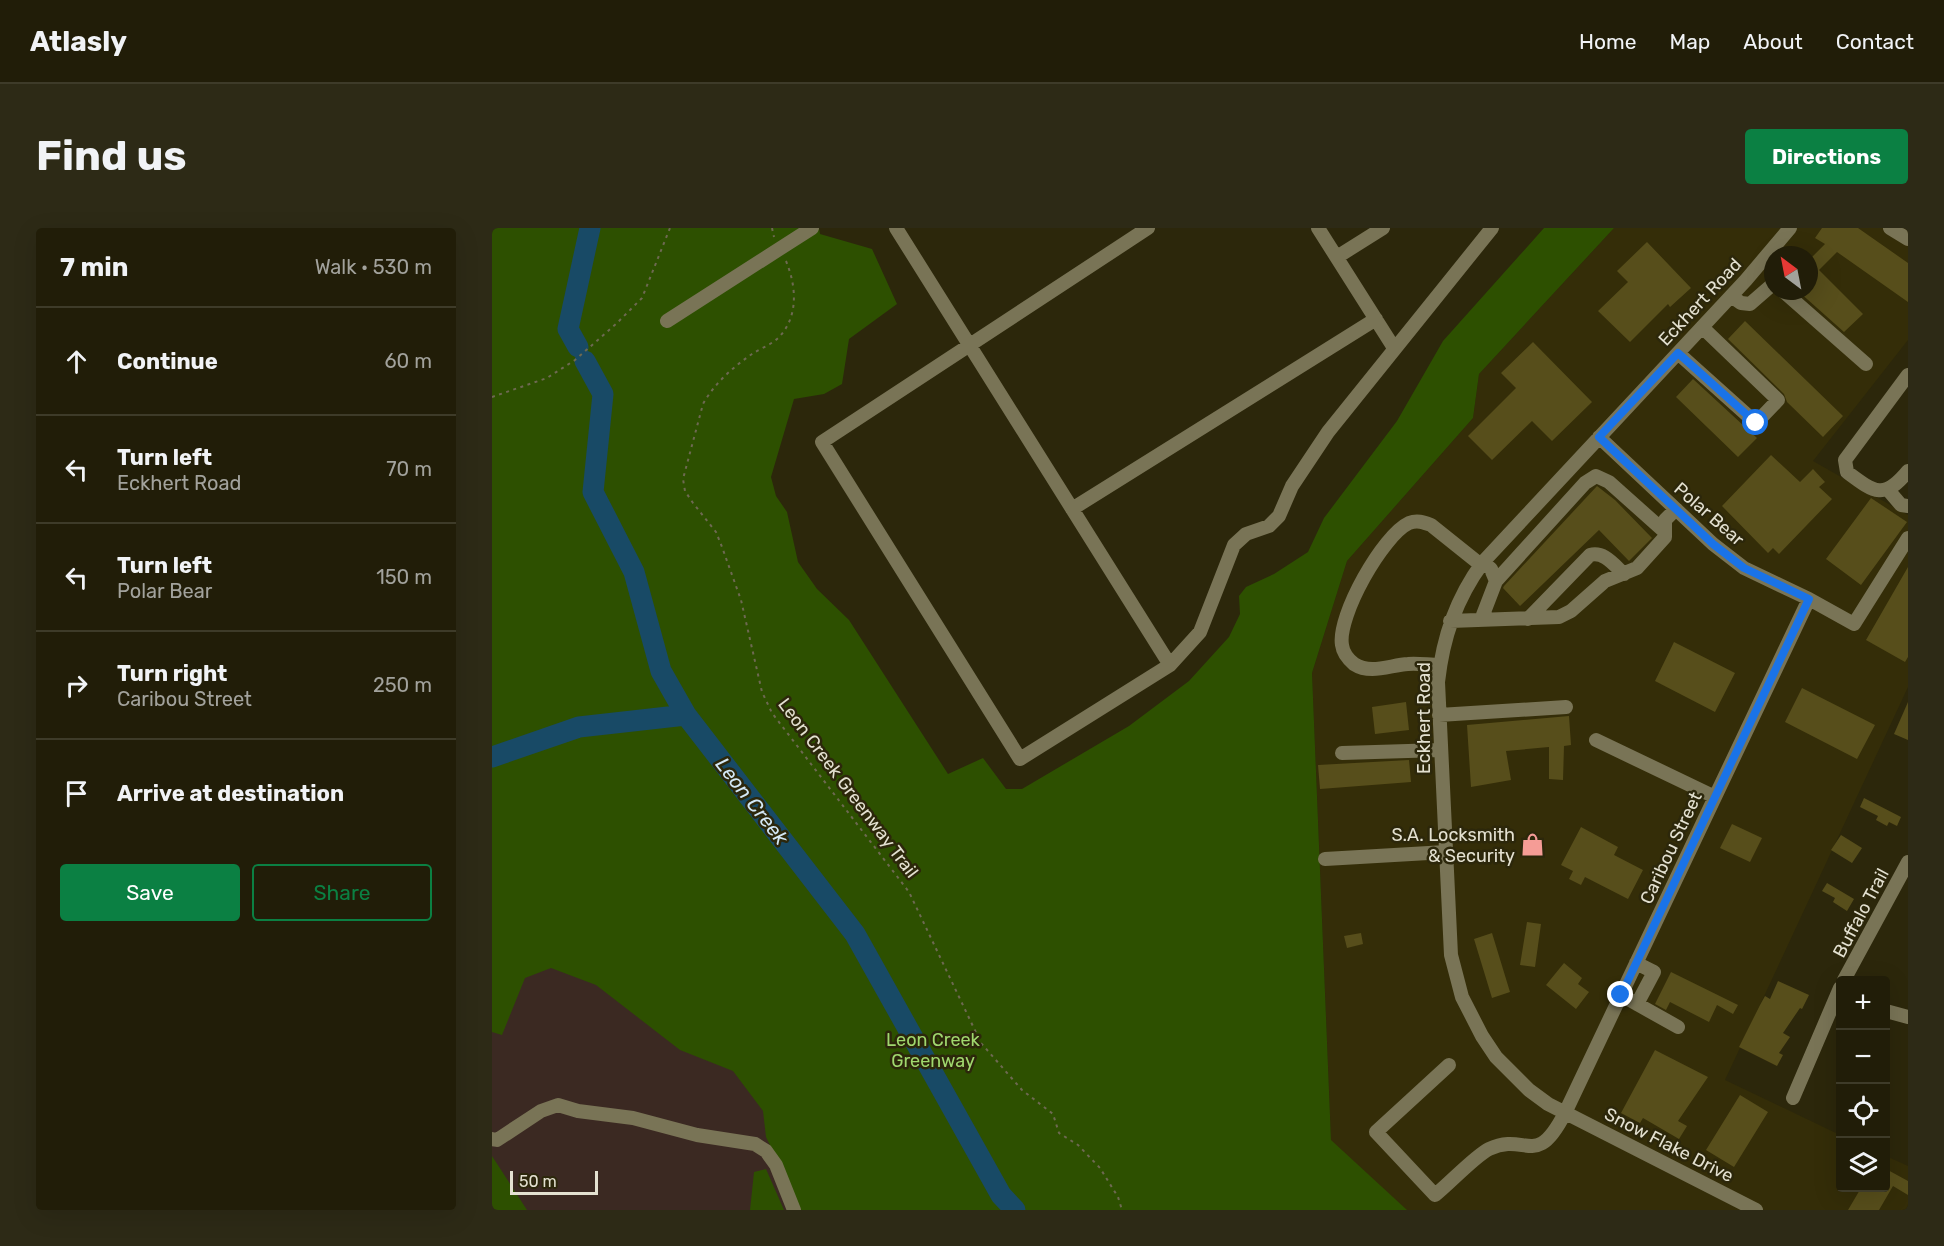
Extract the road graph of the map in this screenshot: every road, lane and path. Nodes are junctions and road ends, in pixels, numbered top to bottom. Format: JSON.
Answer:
{"nodes":[{"id":1,"x":670,"y":228,"type":"edge"},
{"id":2,"x":772,"y":228,"type":"edge"},
{"id":3,"x":812,"y":228,"type":"edge"},
{"id":4,"x":896,"y":228,"type":"edge"},
{"id":5,"x":1148,"y":228,"type":"edge"},
{"id":6,"x":1318,"y":228,"type":"edge"},
{"id":7,"x":1383,"y":228,"type":"edge"},
{"id":8,"x":1492,"y":228,"type":"edge"},
{"id":9,"x":1790,"y":228,"type":"edge"},
{"id":10,"x":1890,"y":228,"type":"edge"},
{"id":11,"x":1908,"y":239,"type":"edge"},
{"id":12,"x":780,"y":249,"type":"junction"},
{"id":13,"x":1336,"y":257,"type":"junction"},
{"id":14,"x":1757,"y":268,"type":"junction"},
{"id":15,"x":1764,"y":275,"type":"edge"},
{"id":16,"x":1764,"y":291,"type":"edge"},
{"id":17,"x":1731,"y":296,"type":"junction"},
{"id":18,"x":1793,"y":300,"type":"edge"},
{"id":19,"x":1376,"y":319,"type":"junction"},
{"id":20,"x":668,"y":321,"type":"dead end"},
{"id":21,"x":1702,"y":327,"type":"junction"},
{"id":22,"x":969,"y":345,"type":"junction"},
{"id":23,"x":1394,"y":348,"type":"junction"},
{"id":24,"x":1678,"y":353,"type":"junction"},
{"id":25,"x":1866,"y":364,"type":"dead end"},
{"id":26,"x":1908,"y":375,"type":"edge"},
{"id":27,"x":492,"y":397,"type":"edge"},
{"id":28,"x":1599,"y":437,"type":"junction"},
{"id":29,"x":1625,"y":462,"type":"junction"},
{"id":30,"x":1569,"y":470,"type":"junction"},
{"id":31,"x":1908,"y":471,"type":"edge"},
{"id":32,"x":1608,"y":481,"type":"junction"},
{"id":33,"x":1585,"y":483,"type":"junction"},
{"id":34,"x":1889,"y":491,"type":"junction"},
{"id":35,"x":1908,"y":506,"type":"edge"},
{"id":36,"x":1072,"y":509,"type":"junction"},
{"id":37,"x":1676,"y":509,"type":"junction"},
{"id":38,"x":1665,"y":532,"type":"junction"},
{"id":39,"x":1908,"y":538,"type":"edge"},
{"id":40,"x":1482,"y":563,"type":"junction"},
{"id":41,"x":1624,"y":574,"type":"junction"},
{"id":42,"x":1496,"y":581,"type":"junction"},
{"id":43,"x":1809,"y":599,"type":"junction"},
{"id":44,"x":1528,"y":619,"type":"junction"},
{"id":45,"x":1481,"y":620,"type":"junction"},
{"id":46,"x":1450,"y":621,"type":"junction"},
{"id":47,"x":1170,"y":665,"type":"junction"},
{"id":48,"x":1440,"y":665,"type":"junction"},
{"id":49,"x":1566,"y":707,"type":"dead end"},
{"id":50,"x":1439,"y":715,"type":"junction"},
{"id":51,"x":1596,"y":740,"type":"dead end"},
{"id":52,"x":1441,"y":750,"type":"junction"},
{"id":53,"x":1342,"y":753,"type":"dead end"},
{"id":54,"x":1715,"y":797,"type":"junction"},
{"id":55,"x":1446,"y":852,"type":"junction"},
{"id":56,"x":1325,"y":859,"type":"dead end"},
{"id":57,"x":1908,"y":864,"type":"edge"},
{"id":58,"x":1636,"y":963,"type":"junction"},
{"id":59,"x":1847,"y":976,"type":"edge"},
{"id":60,"x":1621,"y":995,"type":"junction"},
{"id":61,"x":1836,"y":1001,"type":"edge"},
{"id":62,"x":1637,"y":1004,"type":"junction"},
{"id":63,"x":1890,"y":1012,"type":"edge"},
{"id":64,"x":1908,"y":1017,"type":"edge"},
{"id":65,"x":1678,"y":1027,"type":"dead end"},
{"id":66,"x":1449,"y":1065,"type":"dead end"},
{"id":67,"x":1793,"y":1098,"type":"dead end"},
{"id":68,"x":1565,"y":1113,"type":"junction"},
{"id":69,"x":492,"y":1139,"type":"edge"},
{"id":70,"x":794,"y":1210,"type":"edge"},
{"id":71,"x":1122,"y":1210,"type":"edge"},
{"id":72,"x":1756,"y":1210,"type":"edge"}],
"edges":[{"from":1,"to":27,"type":"path"},
{"from":2,"to":12,"type":"path","name":"Leon Creek Greenway Trail"},
{"from":3,"to":12,"type":"street"},
{"from":4,"to":22,"type":"street"},
{"from":5,"to":22,"type":"street"},
{"from":6,"to":13,"type":"street"},
{"from":7,"to":13,"type":"street"},
{"from":8,"to":23,"type":"street"},
{"from":9,"to":14,"type":"street","name":"Eckhert Road"},
{"from":10,"to":11,"type":"street"},
{"from":12,"to":20,"type":"street"},
{"from":12,"to":71,"type":"path","name":"Leon Creek Greenway Trail"},
{"from":13,"to":19,"type":"street"},
{"from":14,"to":15,"type":"street"},
{"from":14,"to":17,"type":"street","name":"Eckhert Road"},
{"from":16,"to":17,"type":"street"},
{"from":17,"to":21,"type":"street","name":"Eckhert Road"},
{"from":18,"to":25,"type":"street"},
{"from":19,"to":23,"type":"street"},
{"from":19,"to":36,"type":"street"},
{"from":21,"to":24,"type":"street","name":"Eckhert Road"},
{"from":21,"to":24,"type":"street"},
{"from":22,"to":36,"type":"street"},
{"from":22,"to":47,"type":"street"},
{"from":23,"to":47,"type":"street"},
{"from":24,"to":28,"type":"street","name":"Eckhert Road"},
{"from":26,"to":34,"type":"street"},
{"from":28,"to":29,"type":"street","name":"Polar Bear"},
{"from":28,"to":30,"type":"street","name":"Eckhert Road"},
{"from":29,"to":32,"type":"street"},
{"from":29,"to":37,"type":"street","name":"Polar Bear"},
{"from":30,"to":33,"type":"street"},
{"from":30,"to":40,"type":"street","name":"Eckhert Road"},
{"from":31,"to":34,"type":"street"},
{"from":32,"to":33,"type":"street"},
{"from":32,"to":38,"type":"street"},
{"from":33,"to":42,"type":"street"},
{"from":34,"to":35,"type":"street"},
{"from":36,"to":47,"type":"street"},
{"from":37,"to":38,"type":"street"},
{"from":37,"to":43,"type":"street","name":"Polar Bear"},
{"from":38,"to":41,"type":"street"},
{"from":39,"to":43,"type":"street","name":"Polar Bear"},
{"from":40,"to":42,"type":"street"},
{"from":40,"to":46,"type":"street","name":"Eckhert Road"},
{"from":40,"to":48,"type":"street"},
{"from":41,"to":44,"type":"street"},
{"from":41,"to":44,"type":"street"},
{"from":42,"to":45,"type":"street"},
{"from":43,"to":54,"type":"street","name":"Caribou Street"},
{"from":44,"to":45,"type":"street"},
{"from":45,"to":46,"type":"street"},
{"from":46,"to":48,"type":"street","name":"Eckhert Road"},
{"from":48,"to":50,"type":"street","name":"Eckhert Road"},
{"from":49,"to":50,"type":"street"},
{"from":50,"to":52,"type":"street","name":"Eckhert Road"},
{"from":51,"to":54,"type":"street"},
{"from":52,"to":53,"type":"street"},
{"from":52,"to":55,"type":"street","name":"Eckhert Road"},
{"from":54,"to":58,"type":"street","name":"Caribou Street"},
{"from":55,"to":56,"type":"street"},
{"from":55,"to":68,"type":"street","name":"Eckhert Road"},
{"from":57,"to":59,"type":"street","name":"Buffalo Trail"},
{"from":58,"to":60,"type":"street","name":"Caribou Street"},
{"from":58,"to":62,"type":"street"},
{"from":60,"to":62,"type":"street"},
{"from":60,"to":68,"type":"street","name":"Caribou Street"},
{"from":61,"to":67,"type":"street"},
{"from":62,"to":65,"type":"street"},
{"from":63,"to":64,"type":"street"},
{"from":66,"to":68,"type":"street","name":"Caribou Street"},
{"from":68,"to":72,"type":"street","name":"Snow Flake Drive"},
{"from":69,"to":70,"type":"street"}]}
